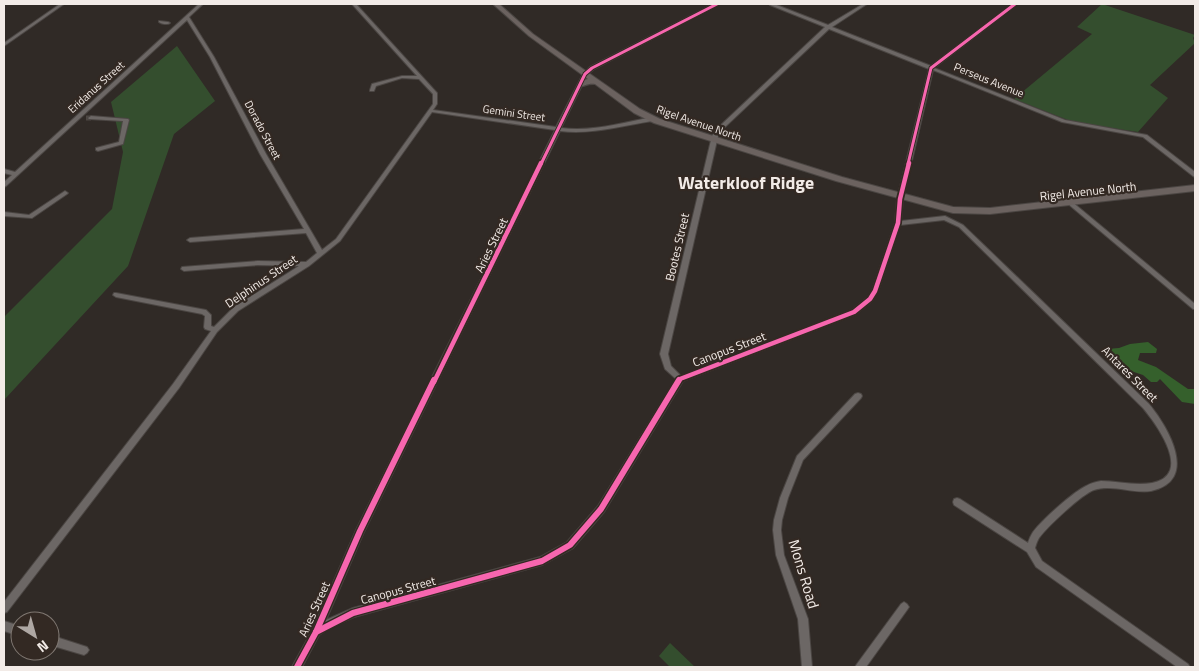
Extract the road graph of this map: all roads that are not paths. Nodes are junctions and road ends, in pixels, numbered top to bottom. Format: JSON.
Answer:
{"nodes":[{"id":1,"x":62,"y":4,"type":"edge"},
{"id":2,"x":200,"y":4,"type":"edge"},
{"id":3,"x":354,"y":4,"type":"edge"},
{"id":4,"x":496,"y":4,"type":"edge"},
{"id":5,"x":717,"y":4,"type":"edge"},
{"id":6,"x":771,"y":4,"type":"edge"},
{"id":7,"x":865,"y":4,"type":"edge"},
{"id":8,"x":1015,"y":4,"type":"edge"},
{"id":9,"x":187,"y":17,"type":"junction"},
{"id":10,"x":161,"y":22,"type":"dead end"},
{"id":11,"x":168,"y":23,"type":"dead end"},
{"id":12,"x":828,"y":27,"type":"junction"},
{"id":13,"x":4,"y":45,"type":"edge"},
{"id":14,"x":931,"y":68,"type":"junction"},
{"id":15,"x":585,"y":74,"type":"junction"},
{"id":16,"x":420,"y":78,"type":"junction"},
{"id":17,"x":597,"y":82,"type":"junction"},
{"id":18,"x":580,"y":85,"type":"junction"},
{"id":19,"x":372,"y":90,"type":"dead end"},
{"id":20,"x":432,"y":111,"type":"junction"},
{"id":21,"x":78,"y":117,"type":"junction"},
{"id":22,"x":652,"y":119,"type":"junction"},
{"id":23,"x":558,"y":129,"type":"junction"},
{"id":24,"x":714,"y":140,"type":"junction"},
{"id":25,"x":98,"y":149,"type":"dead end"},
{"id":26,"x":4,"y":171,"type":"edge"},
{"id":27,"x":15,"y":174,"type":"junction"},
{"id":28,"x":1195,"y":175,"type":"edge"},
{"id":29,"x":4,"y":184,"type":"edge"},
{"id":30,"x":1195,"y":190,"type":"edge"},
{"id":31,"x":65,"y":193,"type":"dead end"},
{"id":32,"x":901,"y":198,"type":"junction"},
{"id":33,"x":1070,"y":204,"type":"junction"},
{"id":34,"x":4,"y":214,"type":"edge"},
{"id":35,"x":898,"y":223,"type":"junction"},
{"id":36,"x":307,"y":231,"type":"junction"},
{"id":37,"x":190,"y":240,"type":"dead end"},
{"id":38,"x":320,"y":254,"type":"junction"},
{"id":39,"x":306,"y":264,"type":"junction"},
{"id":40,"x":184,"y":269,"type":"dead end"},
{"id":41,"x":116,"y":294,"type":"dead end"},
{"id":42,"x":1195,"y":308,"type":"edge"},
{"id":43,"x":215,"y":330,"type":"junction"},
{"id":44,"x":680,"y":379,"type":"junction"},
{"id":45,"x":858,"y":396,"type":"dead end"},
{"id":46,"x":956,"y":502,"type":"dead end"},
{"id":47,"x":1030,"y":549,"type":"junction"},
{"id":48,"x":904,"y":607,"type":"dead end"},
{"id":49,"x":4,"y":609,"type":"edge"},
{"id":50,"x":316,"y":632,"type":"junction"},
{"id":51,"x":60,"y":643,"type":"edge"},
{"id":52,"x":84,"y":650,"type":"dead end"},
{"id":53,"x":297,"y":667,"type":"edge"},
{"id":54,"x":807,"y":667,"type":"edge"},
{"id":55,"x":860,"y":667,"type":"edge"},
{"id":56,"x":1185,"y":667,"type":"edge"}],
"edges":[{"from":1,"to":13,"type":"street"},
{"from":2,"to":9,"type":"street","name":"Eridanus Street"},
{"from":3,"to":16,"type":"street"},
{"from":4,"to":15,"type":"main road","name":"Rigel Avenue North"},
{"from":5,"to":15,"type":"street"},
{"from":6,"to":12,"type":"street","name":"Perseus Avenue"},
{"from":7,"to":12,"type":"street","name":"Bootes Street"},
{"from":8,"to":14,"type":"street"},
{"from":9,"to":21,"type":"street","name":"Eridanus Street"},
{"from":9,"to":36,"type":"street","name":"Dorado Street"},
{"from":10,"to":11,"type":"street"},
{"from":12,"to":14,"type":"street","name":"Perseus Avenue"},
{"from":12,"to":24,"type":"street","name":"Bootes Street"},
{"from":14,"to":28,"type":"street","name":"Perseus Avenue"},
{"from":14,"to":32,"type":"street","name":"Canopus Street"},
{"from":15,"to":17,"type":"main road","name":"Rigel Avenue North"},
{"from":15,"to":18,"type":"street","name":"Aries Street"},
{"from":16,"to":19,"type":"street"},
{"from":16,"to":20,"type":"street"},
{"from":17,"to":18,"type":"main road"},
{"from":17,"to":22,"type":"main road","name":"Rigel Avenue North"},
{"from":18,"to":23,"type":"street","name":"Aries Street"},
{"from":20,"to":23,"type":"street","name":"Gemini Street"},
{"from":20,"to":38,"type":"street","name":"Delphinus Street"},
{"from":21,"to":25,"type":"street"},
{"from":21,"to":27,"type":"street","name":"Eridanus Street"},
{"from":22,"to":23,"type":"street","name":"Gemini Street"},
{"from":22,"to":24,"type":"main road","name":"Rigel Avenue North"},
{"from":23,"to":50,"type":"street","name":"Aries Street"},
{"from":24,"to":32,"type":"main road","name":"Rigel Avenue North"},
{"from":24,"to":44,"type":"street","name":"Bootes Street"},
{"from":26,"to":27,"type":"street"},
{"from":27,"to":29,"type":"street","name":"Eridanus Street"},
{"from":30,"to":33,"type":"main road","name":"Rigel Avenue North"},
{"from":31,"to":34,"type":"street"},
{"from":32,"to":33,"type":"main road","name":"Rigel Avenue North"},
{"from":32,"to":35,"type":"street","name":"Canopus Street"},
{"from":33,"to":42,"type":"street"},
{"from":35,"to":44,"type":"street","name":"Canopus Street"},
{"from":35,"to":47,"type":"street","name":"Antares Street"},
{"from":36,"to":37,"type":"street"},
{"from":36,"to":38,"type":"street","name":"Dorado Street"},
{"from":38,"to":39,"type":"street","name":"Delphinus Street"},
{"from":39,"to":40,"type":"street"},
{"from":39,"to":43,"type":"street","name":"Delphinus Street"},
{"from":41,"to":43,"type":"street"},
{"from":43,"to":49,"type":"street","name":"Delphinus Street"},
{"from":44,"to":50,"type":"street","name":"Canopus Street"},
{"from":45,"to":54,"type":"street","name":"Mons Road"},
{"from":46,"to":47,"type":"street"},
{"from":47,"to":56,"type":"street"},
{"from":48,"to":55,"type":"street"},
{"from":50,"to":53,"type":"street","name":"Aries Street"},
{"from":51,"to":52,"type":"street"}]}
